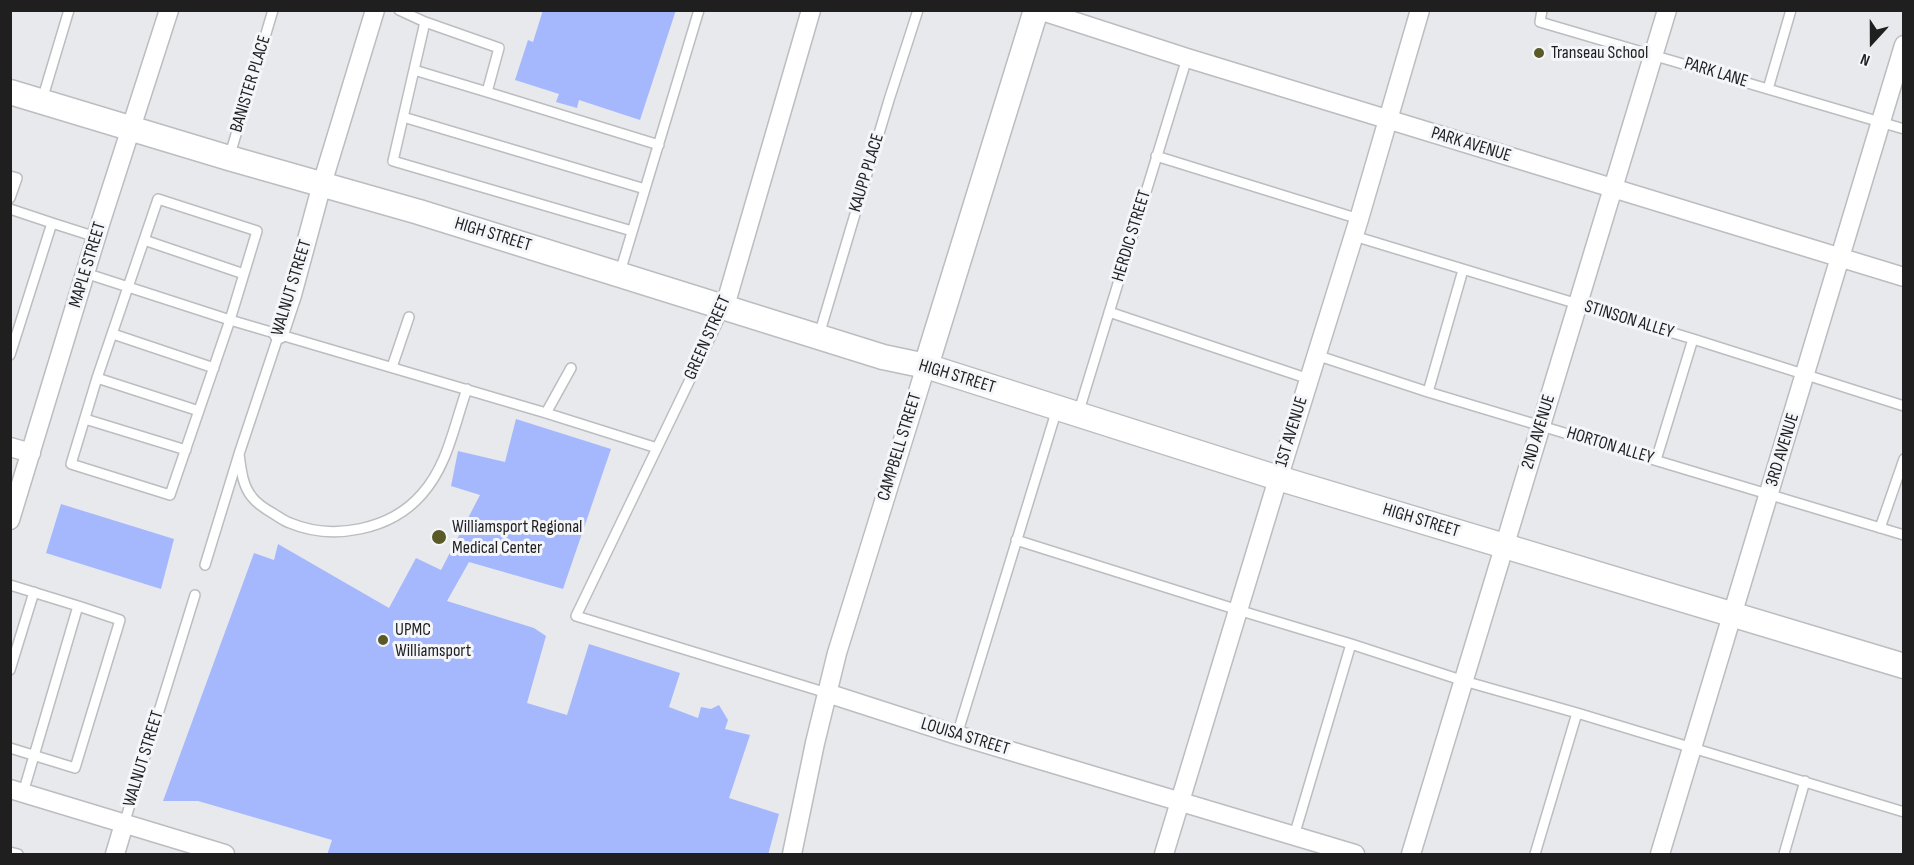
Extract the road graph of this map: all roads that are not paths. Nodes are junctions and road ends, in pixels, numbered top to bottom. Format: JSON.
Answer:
{"nodes":[{"id":1,"x":69,"y":10,"type":"edge"},
{"id":2,"x":169,"y":10,"type":"edge"},
{"id":3,"x":273,"y":10,"type":"edge"},
{"id":4,"x":375,"y":10,"type":"edge"},
{"id":5,"x":399,"y":10,"type":"edge"},
{"id":6,"x":699,"y":10,"type":"edge"},
{"id":7,"x":811,"y":10,"type":"edge"},
{"id":8,"x":918,"y":10,"type":"edge"},
{"id":9,"x":1038,"y":10,"type":"edge"},
{"id":10,"x":1420,"y":10,"type":"edge"},
{"id":11,"x":1542,"y":10,"type":"edge"},
{"id":12,"x":1667,"y":10,"type":"edge"},
{"id":13,"x":1791,"y":10,"type":"edge"},
{"id":14,"x":425,"y":22,"type":"junction"},
{"id":15,"x":1904,"y":45,"type":"edge"},
{"id":16,"x":1654,"y":54,"type":"junction"},
{"id":17,"x":1187,"y":58,"type":"junction"},
{"id":18,"x":414,"y":70,"type":"junction"},
{"id":19,"x":1768,"y":89,"type":"junction"},
{"id":20,"x":10,"y":92,"type":"edge"},
{"id":21,"x":487,"y":92,"type":"junction"},
{"id":22,"x":41,"y":101,"type":"junction"},
{"id":23,"x":403,"y":117,"type":"junction"},
{"id":24,"x":1389,"y":120,"type":"junction"},
{"id":25,"x":1880,"y":122,"type":"junction"},
{"id":26,"x":131,"y":128,"type":"junction"},
{"id":27,"x":1904,"y":129,"type":"edge"},
{"id":28,"x":659,"y":145,"type":"junction"},
{"id":29,"x":1156,"y":156,"type":"junction"},
{"id":30,"x":229,"y":158,"type":"junction"},
{"id":31,"x":10,"y":176,"type":"edge"},
{"id":32,"x":322,"y":184,"type":"junction"},
{"id":33,"x":1614,"y":188,"type":"junction"},
{"id":34,"x":645,"y":189,"type":"junction"},
{"id":35,"x":10,"y":198,"type":"edge"},
{"id":36,"x":10,"y":209,"type":"edge"},
{"id":37,"x":1359,"y":219,"type":"junction"},
{"id":38,"x":52,"y":223,"type":"junction"},
{"id":39,"x":632,"y":231,"type":"junction"},
{"id":40,"x":96,"y":237,"type":"junction"},
{"id":41,"x":1354,"y":237,"type":"junction"},
{"id":42,"x":144,"y":240,"type":"junction"},
{"id":43,"x":1839,"y":257,"type":"junction"},
{"id":44,"x":1463,"y":270,"type":"junction"},
{"id":45,"x":85,"y":273,"type":"junction"},
{"id":46,"x":244,"y":274,"type":"junction"},
{"id":47,"x":620,"y":274,"type":"junction"},
{"id":48,"x":1904,"y":277,"type":"edge"},
{"id":49,"x":128,"y":287,"type":"junction"},
{"id":50,"x":1577,"y":304,"type":"junction"},
{"id":51,"x":725,"y":306,"type":"junction"},
{"id":52,"x":1109,"y":312,"type":"junction"},
{"id":53,"x":409,"y":317,"type":"dead end"},
{"id":54,"x":230,"y":320,"type":"junction"},
{"id":55,"x":113,"y":334,"type":"junction"},
{"id":56,"x":279,"y":334,"type":"junction"},
{"id":57,"x":819,"y":336,"type":"junction"},
{"id":58,"x":1693,"y":339,"type":"junction"},
{"id":59,"x":10,"y":355,"type":"edge"},
{"id":60,"x":1317,"y":355,"type":"junction"},
{"id":61,"x":926,"y":366,"type":"junction"},
{"id":62,"x":392,"y":367,"type":"junction"},
{"id":63,"x":214,"y":368,"type":"junction"},
{"id":64,"x":571,"y":368,"type":"dead end"},
{"id":65,"x":1805,"y":375,"type":"junction"},
{"id":66,"x":97,"y":378,"type":"junction"},
{"id":67,"x":1309,"y":379,"type":"junction"},
{"id":68,"x":467,"y":389,"type":"junction"},
{"id":69,"x":1428,"y":392,"type":"junction"},
{"id":70,"x":1904,"y":406,"type":"edge"},
{"id":71,"x":199,"y":411,"type":"junction"},
{"id":72,"x":1067,"y":412,"type":"junction"},
{"id":73,"x":546,"y":413,"type":"junction"},
{"id":74,"x":85,"y":419,"type":"junction"},
{"id":75,"x":1541,"y":426,"type":"junction"},
{"id":76,"x":10,"y":447,"type":"edge"},
{"id":77,"x":657,"y":448,"type":"junction"},
{"id":78,"x":186,"y":450,"type":"junction"},
{"id":79,"x":31,"y":453,"type":"junction"},
{"id":80,"x":239,"y":454,"type":"junction"},
{"id":81,"x":1904,"y":459,"type":"edge"},
{"id":82,"x":1656,"y":460,"type":"junction"},
{"id":83,"x":1278,"y":478,"type":"junction"},
{"id":84,"x":1769,"y":494,"type":"junction"},
{"id":85,"x":10,"y":520,"type":"edge"},
{"id":86,"x":1880,"y":528,"type":"junction"},
{"id":87,"x":1904,"y":535,"type":"edge"},
{"id":88,"x":1016,"y":540,"type":"junction"},
{"id":89,"x":1504,"y":546,"type":"junction"},
{"id":90,"x":205,"y":565,"type":"dead end"},
{"id":91,"x":10,"y":585,"type":"edge"},
{"id":92,"x":34,"y":592,"type":"junction"},
{"id":93,"x":195,"y":595,"type":"dead end"},
{"id":94,"x":78,"y":606,"type":"junction"},
{"id":95,"x":1238,"y":610,"type":"junction"},
{"id":96,"x":1731,"y":615,"type":"junction"},
{"id":97,"x":576,"y":616,"type":"joint"},
{"id":98,"x":1351,"y":644,"type":"junction"},
{"id":99,"x":1904,"y":666,"type":"edge"},
{"id":100,"x":10,"y":670,"type":"edge"},
{"id":101,"x":1464,"y":681,"type":"junction"},
{"id":102,"x":827,"y":693,"type":"junction"},
{"id":103,"x":1577,"y":713,"type":"junction"},
{"id":104,"x":957,"y":735,"type":"junction"},
{"id":105,"x":10,"y":748,"type":"edge"},
{"id":106,"x":1692,"y":749,"type":"junction"},
{"id":107,"x":34,"y":756,"type":"junction"},
{"id":108,"x":1805,"y":781,"type":"junction"},
{"id":109,"x":17,"y":791,"type":"edge"},
{"id":110,"x":1179,"y":801,"type":"junction"},
{"id":111,"x":1904,"y":812,"type":"edge"},
{"id":112,"x":124,"y":824,"type":"junction"},
{"id":113,"x":1294,"y":836,"type":"junction"},
{"id":114,"x":10,"y":852,"type":"edge"},
{"id":115,"x":18,"y":855,"type":"edge"},
{"id":116,"x":115,"y":855,"type":"edge"},
{"id":117,"x":225,"y":855,"type":"edge"},
{"id":118,"x":792,"y":855,"type":"edge"},
{"id":119,"x":1164,"y":855,"type":"edge"},
{"id":120,"x":1356,"y":855,"type":"edge"},
{"id":121,"x":1411,"y":855,"type":"edge"},
{"id":122,"x":1535,"y":855,"type":"edge"},
{"id":123,"x":1660,"y":855,"type":"edge"},
{"id":124,"x":1784,"y":855,"type":"edge"}],
"edges":[{"from":1,"to":22,"type":"lane"},
{"from":2,"to":26,"type":"street","name":"MAPLE STREET"},
{"from":3,"to":30,"type":"lane","name":"BANISTER PLACE"},
{"from":4,"to":32,"type":"street","name":"WALNUT STREET"},
{"from":5,"to":14,"type":"lane"},
{"from":6,"to":28,"type":"lane"},
{"from":7,"to":51,"type":"street","name":"GREEN STREET"},
{"from":8,"to":57,"type":"lane","name":"KAUPP PLACE"},
{"from":9,"to":17,"type":"street","name":"PARK AVENUE"},
{"from":9,"to":61,"type":"main road","name":"CAMPBELL STREET"},
{"from":10,"to":24,"type":"street","name":"1ST AVENUE"},
{"from":11,"to":16,"type":"lane","name":"PARK LANE"},
{"from":12,"to":16,"type":"street","name":"2ND AVENUE"},
{"from":13,"to":19,"type":"lane"},
{"from":14,"to":18,"type":"lane"},
{"from":14,"to":21,"type":"lane"},
{"from":15,"to":25,"type":"street","name":"3RD AVENUE"},
{"from":16,"to":19,"type":"lane","name":"PARK LANE"},
{"from":16,"to":33,"type":"street","name":"2ND AVENUE"},
{"from":17,"to":24,"type":"street","name":"PARK AVENUE"},
{"from":17,"to":29,"type":"lane","name":"HERDIC STREET"},
{"from":18,"to":21,"type":"lane"},
{"from":18,"to":23,"type":"lane"},
{"from":19,"to":25,"type":"lane","name":"PARK LANE"},
{"from":20,"to":22,"type":"main road","name":"HIGH STREET"},
{"from":21,"to":28,"type":"lane"},
{"from":22,"to":26,"type":"main road","name":"HIGH STREET"},
{"from":23,"to":34,"type":"lane"},
{"from":23,"to":39,"type":"lane"},
{"from":24,"to":33,"type":"street","name":"PARK AVENUE"},
{"from":24,"to":37,"type":"street","name":"1ST AVENUE"},
{"from":25,"to":27,"type":"lane","name":"PARK LANE"},
{"from":25,"to":43,"type":"street","name":"3RD AVENUE"},
{"from":26,"to":30,"type":"main road","name":"HIGH STREET"},
{"from":26,"to":40,"type":"street","name":"MAPLE STREET"},
{"from":28,"to":34,"type":"lane"},
{"from":29,"to":37,"type":"lane"},
{"from":29,"to":52,"type":"lane","name":"HERDIC STREET"},
{"from":30,"to":32,"type":"main road","name":"HIGH STREET"},
{"from":31,"to":35,"type":"lane"},
{"from":32,"to":47,"type":"main road","name":"HIGH STREET"},
{"from":32,"to":56,"type":"street","name":"WALNUT STREET"},
{"from":33,"to":43,"type":"street","name":"PARK AVENUE"},
{"from":33,"to":50,"type":"street","name":"2ND AVENUE"},
{"from":34,"to":39,"type":"lane"},
{"from":36,"to":38,"type":"lane"},
{"from":37,"to":41,"type":"street","name":"1ST AVENUE"},
{"from":38,"to":40,"type":"lane"},
{"from":38,"to":59,"type":"lane"},
{"from":39,"to":47,"type":"lane"},
{"from":40,"to":45,"type":"street","name":"MAPLE STREET"},
{"from":41,"to":44,"type":"lane","name":"STINSON ALLEY"},
{"from":41,"to":60,"type":"street","name":"1ST AVENUE"},
{"from":42,"to":46,"type":"lane"},
{"from":42,"to":46,"type":"lane"},
{"from":42,"to":49,"type":"lane"},
{"from":43,"to":48,"type":"street","name":"PARK AVENUE"},
{"from":43,"to":65,"type":"street","name":"3RD AVENUE"},
{"from":44,"to":50,"type":"lane","name":"STINSON ALLEY"},
{"from":44,"to":69,"type":"lane"},
{"from":45,"to":49,"type":"lane"},
{"from":45,"to":79,"type":"street","name":"MAPLE STREET"},
{"from":46,"to":54,"type":"lane"},
{"from":47,"to":51,"type":"main road","name":"HIGH STREET"},
{"from":49,"to":54,"type":"lane"},
{"from":49,"to":55,"type":"lane"},
{"from":50,"to":58,"type":"lane","name":"STINSON ALLEY"},
{"from":50,"to":75,"type":"street","name":"2ND AVENUE"},
{"from":51,"to":57,"type":"main road","name":"HIGH STREET"},
{"from":51,"to":77,"type":"lane","name":"GREEN STREET"},
{"from":52,"to":67,"type":"lane"},
{"from":52,"to":72,"type":"lane","name":"HERDIC STREET"},
{"from":53,"to":62,"type":"lane"},
{"from":54,"to":56,"type":"lane"},
{"from":54,"to":63,"type":"lane"},
{"from":55,"to":63,"type":"lane"},
{"from":55,"to":66,"type":"lane"},
{"from":56,"to":62,"type":"lane"},
{"from":56,"to":80,"type":"lane","name":"WALNUT STREET"},
{"from":57,"to":61,"type":"main road","name":"HIGH STREET"},
{"from":58,"to":65,"type":"lane","name":"STINSON ALLEY"},
{"from":58,"to":82,"type":"lane"},
{"from":60,"to":67,"type":"street","name":"1ST AVENUE"},
{"from":60,"to":69,"type":"lane","name":"HORTON ALLEY"},
{"from":61,"to":72,"type":"main road","name":"HIGH STREET"},
{"from":61,"to":102,"type":"street","name":"CAMPBELL STREET"},
{"from":62,"to":68,"type":"lane"},
{"from":63,"to":71,"type":"lane"},
{"from":64,"to":73,"type":"lane"},
{"from":65,"to":70,"type":"lane","name":"STINSON ALLEY"},
{"from":65,"to":84,"type":"street","name":"3RD AVENUE"},
{"from":66,"to":71,"type":"lane"},
{"from":66,"to":74,"type":"lane"},
{"from":67,"to":83,"type":"street","name":"1ST AVENUE"},
{"from":68,"to":73,"type":"lane"},
{"from":68,"to":80,"type":"lane"},
{"from":69,"to":75,"type":"lane","name":"HORTON ALLEY"},
{"from":71,"to":78,"type":"lane"},
{"from":72,"to":83,"type":"main road","name":"HIGH STREET"},
{"from":72,"to":88,"type":"lane","name":"HERDIC STREET"},
{"from":73,"to":77,"type":"lane"},
{"from":74,"to":78,"type":"lane"},
{"from":74,"to":78,"type":"lane"},
{"from":75,"to":82,"type":"lane","name":"HORTON ALLEY"},
{"from":75,"to":89,"type":"street","name":"2ND AVENUE"},
{"from":76,"to":79,"type":"street"},
{"from":77,"to":97,"type":"lane","name":"GREEN STREET"},
{"from":79,"to":85,"type":"street","name":"MAPLE STREET"},
{"from":80,"to":90,"type":"lane","name":"WALNUT STREET"},
{"from":81,"to":86,"type":"lane"},
{"from":82,"to":84,"type":"lane","name":"HORTON ALLEY"},
{"from":83,"to":89,"type":"main road","name":"HIGH STREET"},
{"from":83,"to":95,"type":"street","name":"1ST AVENUE"},
{"from":84,"to":86,"type":"lane","name":"HORTON ALLEY"},
{"from":84,"to":96,"type":"street","name":"3RD AVENUE"},
{"from":86,"to":87,"type":"lane","name":"HORTON ALLEY"},
{"from":88,"to":95,"type":"lane"},
{"from":88,"to":104,"type":"lane","name":"HERDIC STREET"},
{"from":89,"to":96,"type":"main road","name":"HIGH STREET"},
{"from":89,"to":101,"type":"street","name":"2ND AVENUE"},
{"from":91,"to":92,"type":"lane"},
{"from":92,"to":94,"type":"lane"},
{"from":92,"to":100,"type":"lane"},
{"from":93,"to":112,"type":"lane","name":"WALNUT STREET"},
{"from":94,"to":107,"type":"lane"},
{"from":94,"to":107,"type":"lane"},
{"from":95,"to":98,"type":"lane"},
{"from":95,"to":110,"type":"street","name":"1ST AVENUE"},
{"from":96,"to":99,"type":"main road","name":"HIGH STREET"},
{"from":96,"to":106,"type":"street","name":"3RD AVENUE"},
{"from":97,"to":102,"type":"lane","name":"LOUISA STREET"},
{"from":98,"to":101,"type":"lane"},
{"from":98,"to":113,"type":"lane"},
{"from":101,"to":103,"type":"lane"},
{"from":101,"to":121,"type":"street","name":"2ND AVENUE"},
{"from":102,"to":104,"type":"street","name":"LOUISA STREET"},
{"from":102,"to":118,"type":"street","name":"CAMPBELL STREET"},
{"from":103,"to":106,"type":"lane"},
{"from":103,"to":122,"type":"lane"},
{"from":104,"to":110,"type":"street","name":"LOUISA STREET"},
{"from":105,"to":107,"type":"lane"},
{"from":106,"to":108,"type":"lane"},
{"from":106,"to":123,"type":"street","name":"3RD AVENUE"},
{"from":107,"to":109,"type":"lane"},
{"from":108,"to":111,"type":"lane"},
{"from":108,"to":124,"type":"lane"},
{"from":109,"to":112,"type":"street"},
{"from":110,"to":113,"type":"street","name":"LOUISA STREET"},
{"from":110,"to":119,"type":"street","name":"1ST AVENUE"},
{"from":112,"to":116,"type":"street","name":"WALNUT STREET"},
{"from":112,"to":117,"type":"street"},
{"from":113,"to":120,"type":"street","name":"LOUISA STREET"},
{"from":114,"to":115,"type":"lane"}]}
